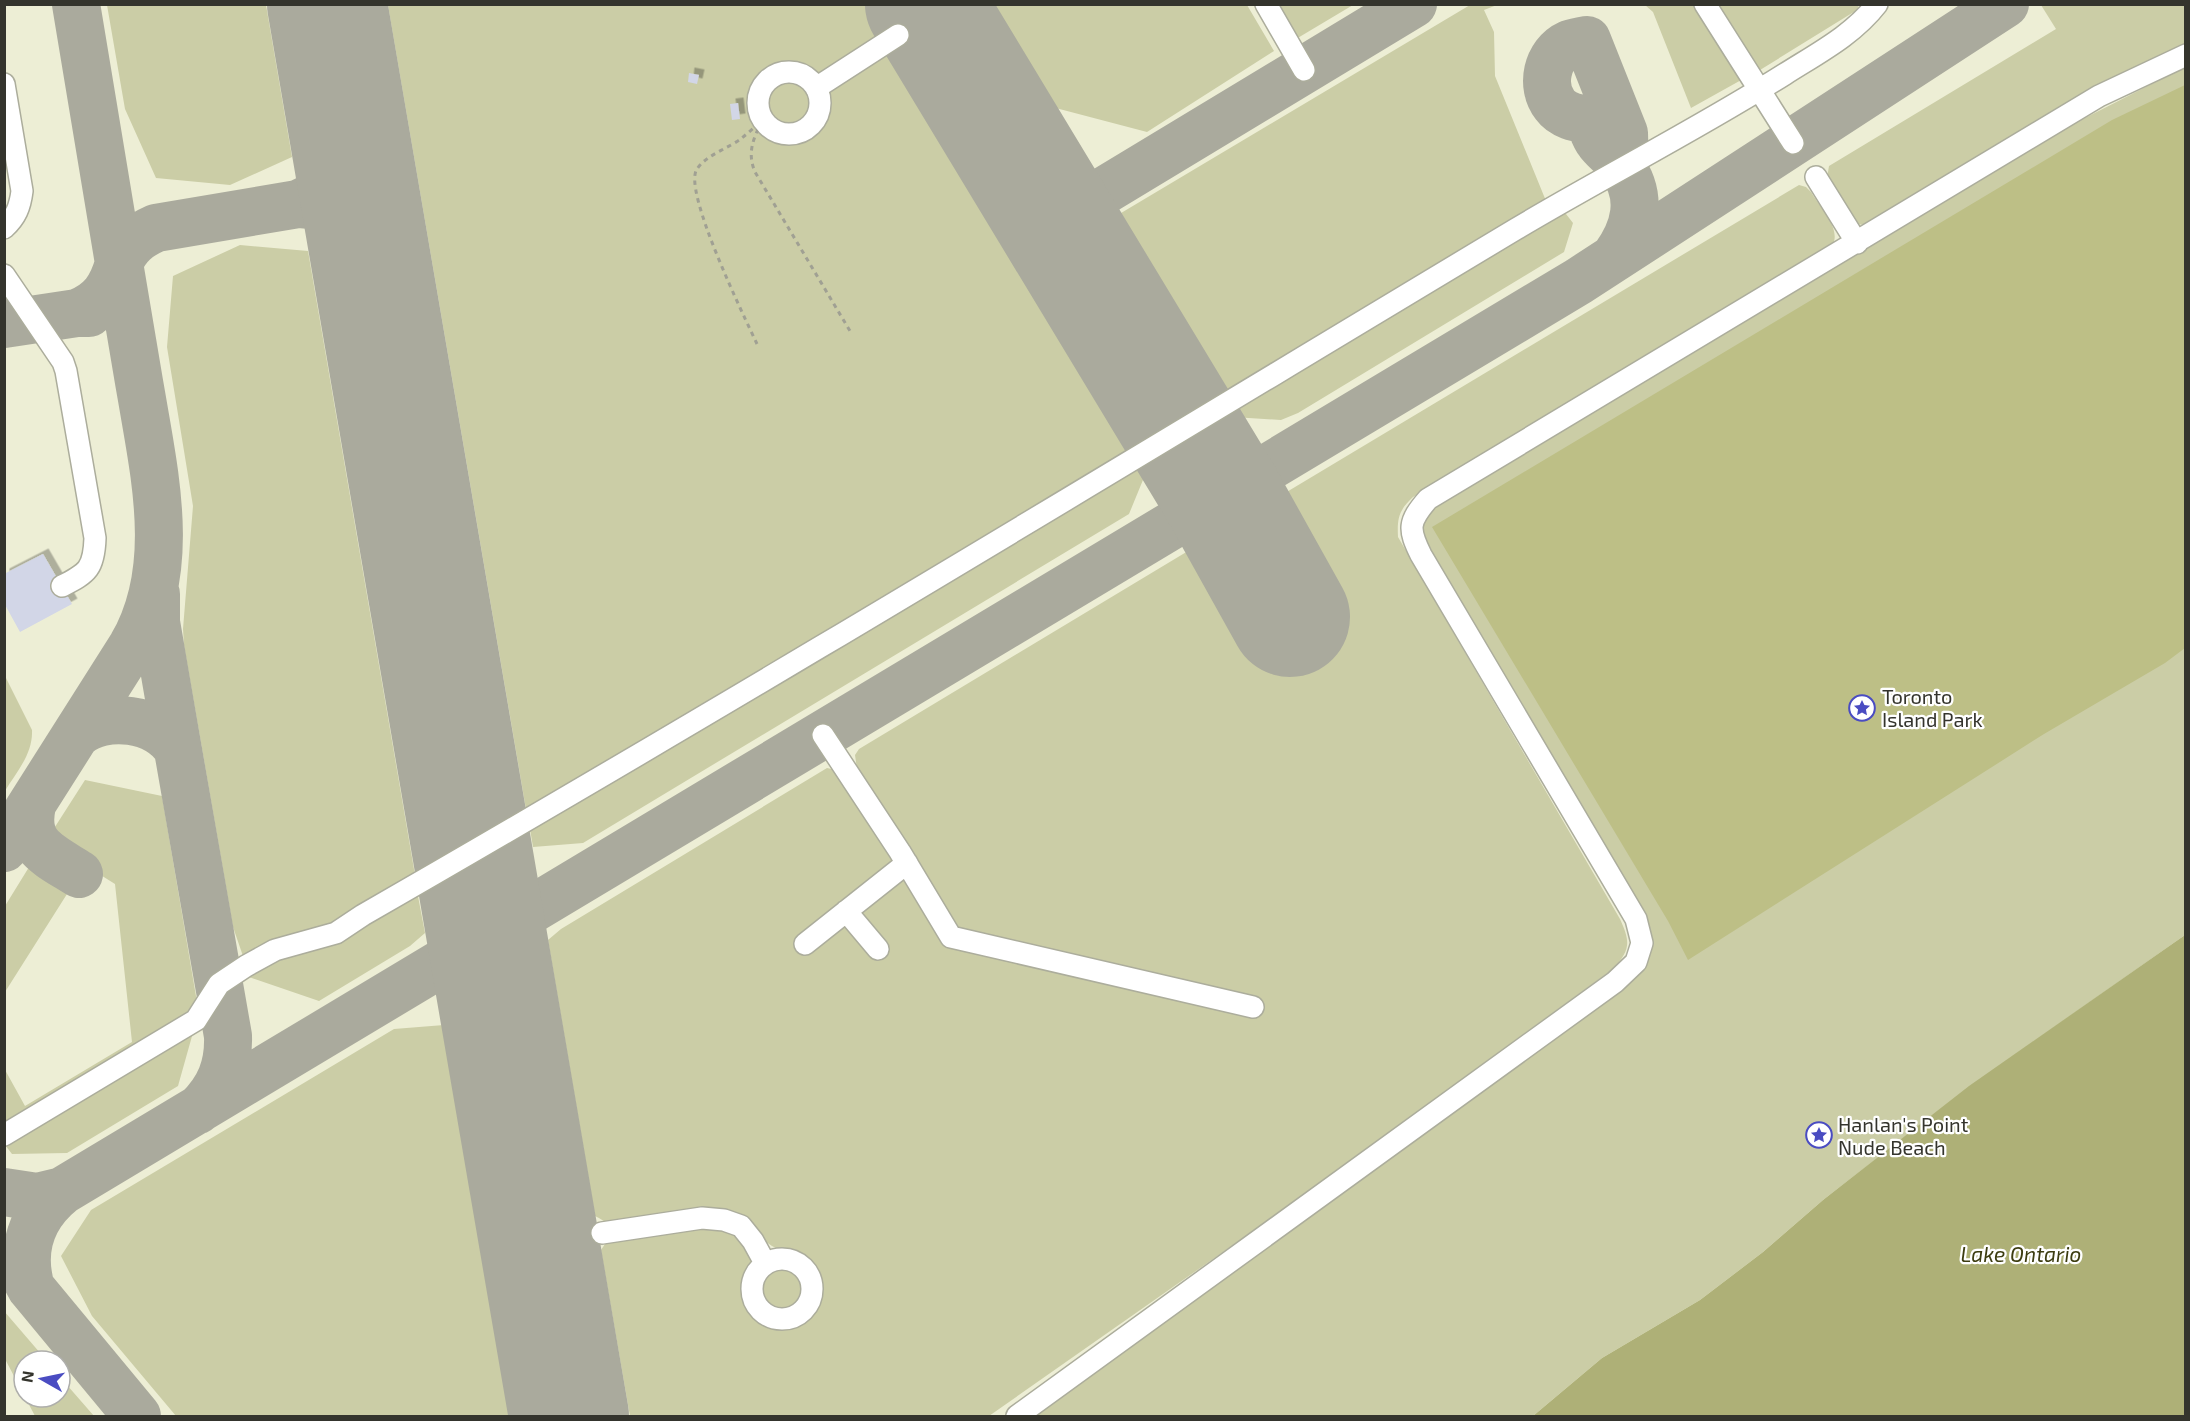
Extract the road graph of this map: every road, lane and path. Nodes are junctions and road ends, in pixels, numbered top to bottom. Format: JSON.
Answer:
{"nodes":[{"id":1,"x":1266,"y":4,"type":"edge"},
{"id":2,"x":1706,"y":4,"type":"edge"},
{"id":3,"x":1877,"y":4,"type":"edge"},
{"id":4,"x":898,"y":35,"type":"dead end"},
{"id":5,"x":2186,"y":55,"type":"edge"},
{"id":6,"x":1304,"y":70,"type":"dead end"},
{"id":7,"x":4,"y":84,"type":"edge"},
{"id":8,"x":816,"y":88,"type":"junction"},
{"id":9,"x":1760,"y":90,"type":"junction"},
{"id":10,"x":763,"y":120,"type":"junction"},
{"id":11,"x":1793,"y":143,"type":"dead end"},
{"id":12,"x":1816,"y":177,"type":"dead end"},
{"id":13,"x":4,"y":228,"type":"edge"},
{"id":14,"x":1857,"y":243,"type":"junction"},
{"id":15,"x":4,"y":275,"type":"edge"},
{"id":16,"x":849,"y":331,"type":"dead end"},
{"id":17,"x":757,"y":344,"type":"dead end"},
{"id":18,"x":62,"y":586,"type":"dead end"},
{"id":19,"x":823,"y":735,"type":"dead end"},
{"id":20,"x":907,"y":863,"type":"junction"},
{"id":21,"x":846,"y":911,"type":"junction"},
{"id":22,"x":805,"y":944,"type":"dead end"},
{"id":23,"x":878,"y":949,"type":"dead end"},
{"id":24,"x":1253,"y":1007,"type":"dead end"},
{"id":25,"x":4,"y":1135,"type":"edge"},
{"id":26,"x":602,"y":1233,"type":"dead end"},
{"id":27,"x":765,"y":1263,"type":"dead end"},
{"id":28,"x":1017,"y":1416,"type":"edge"}],
"edges":[{"from":1,"to":6,"type":"lane"},
{"from":2,"to":9,"type":"lane"},
{"from":3,"to":9,"type":"lane"},
{"from":4,"to":8,"type":"lane"},
{"from":5,"to":14,"type":"lane"},
{"from":7,"to":13,"type":"lane"},
{"from":8,"to":10,"type":"lane"},
{"from":8,"to":10,"type":"lane"},
{"from":9,"to":11,"type":"lane"},
{"from":9,"to":25,"type":"lane"},
{"from":10,"to":16,"type":"path"},
{"from":10,"to":17,"type":"path"},
{"from":12,"to":14,"type":"lane"},
{"from":14,"to":28,"type":"lane"},
{"from":15,"to":18,"type":"lane"},
{"from":19,"to":20,"type":"lane"},
{"from":20,"to":21,"type":"lane"},
{"from":20,"to":24,"type":"lane"},
{"from":21,"to":22,"type":"lane"},
{"from":21,"to":23,"type":"lane"},
{"from":26,"to":27,"type":"lane"}]}
